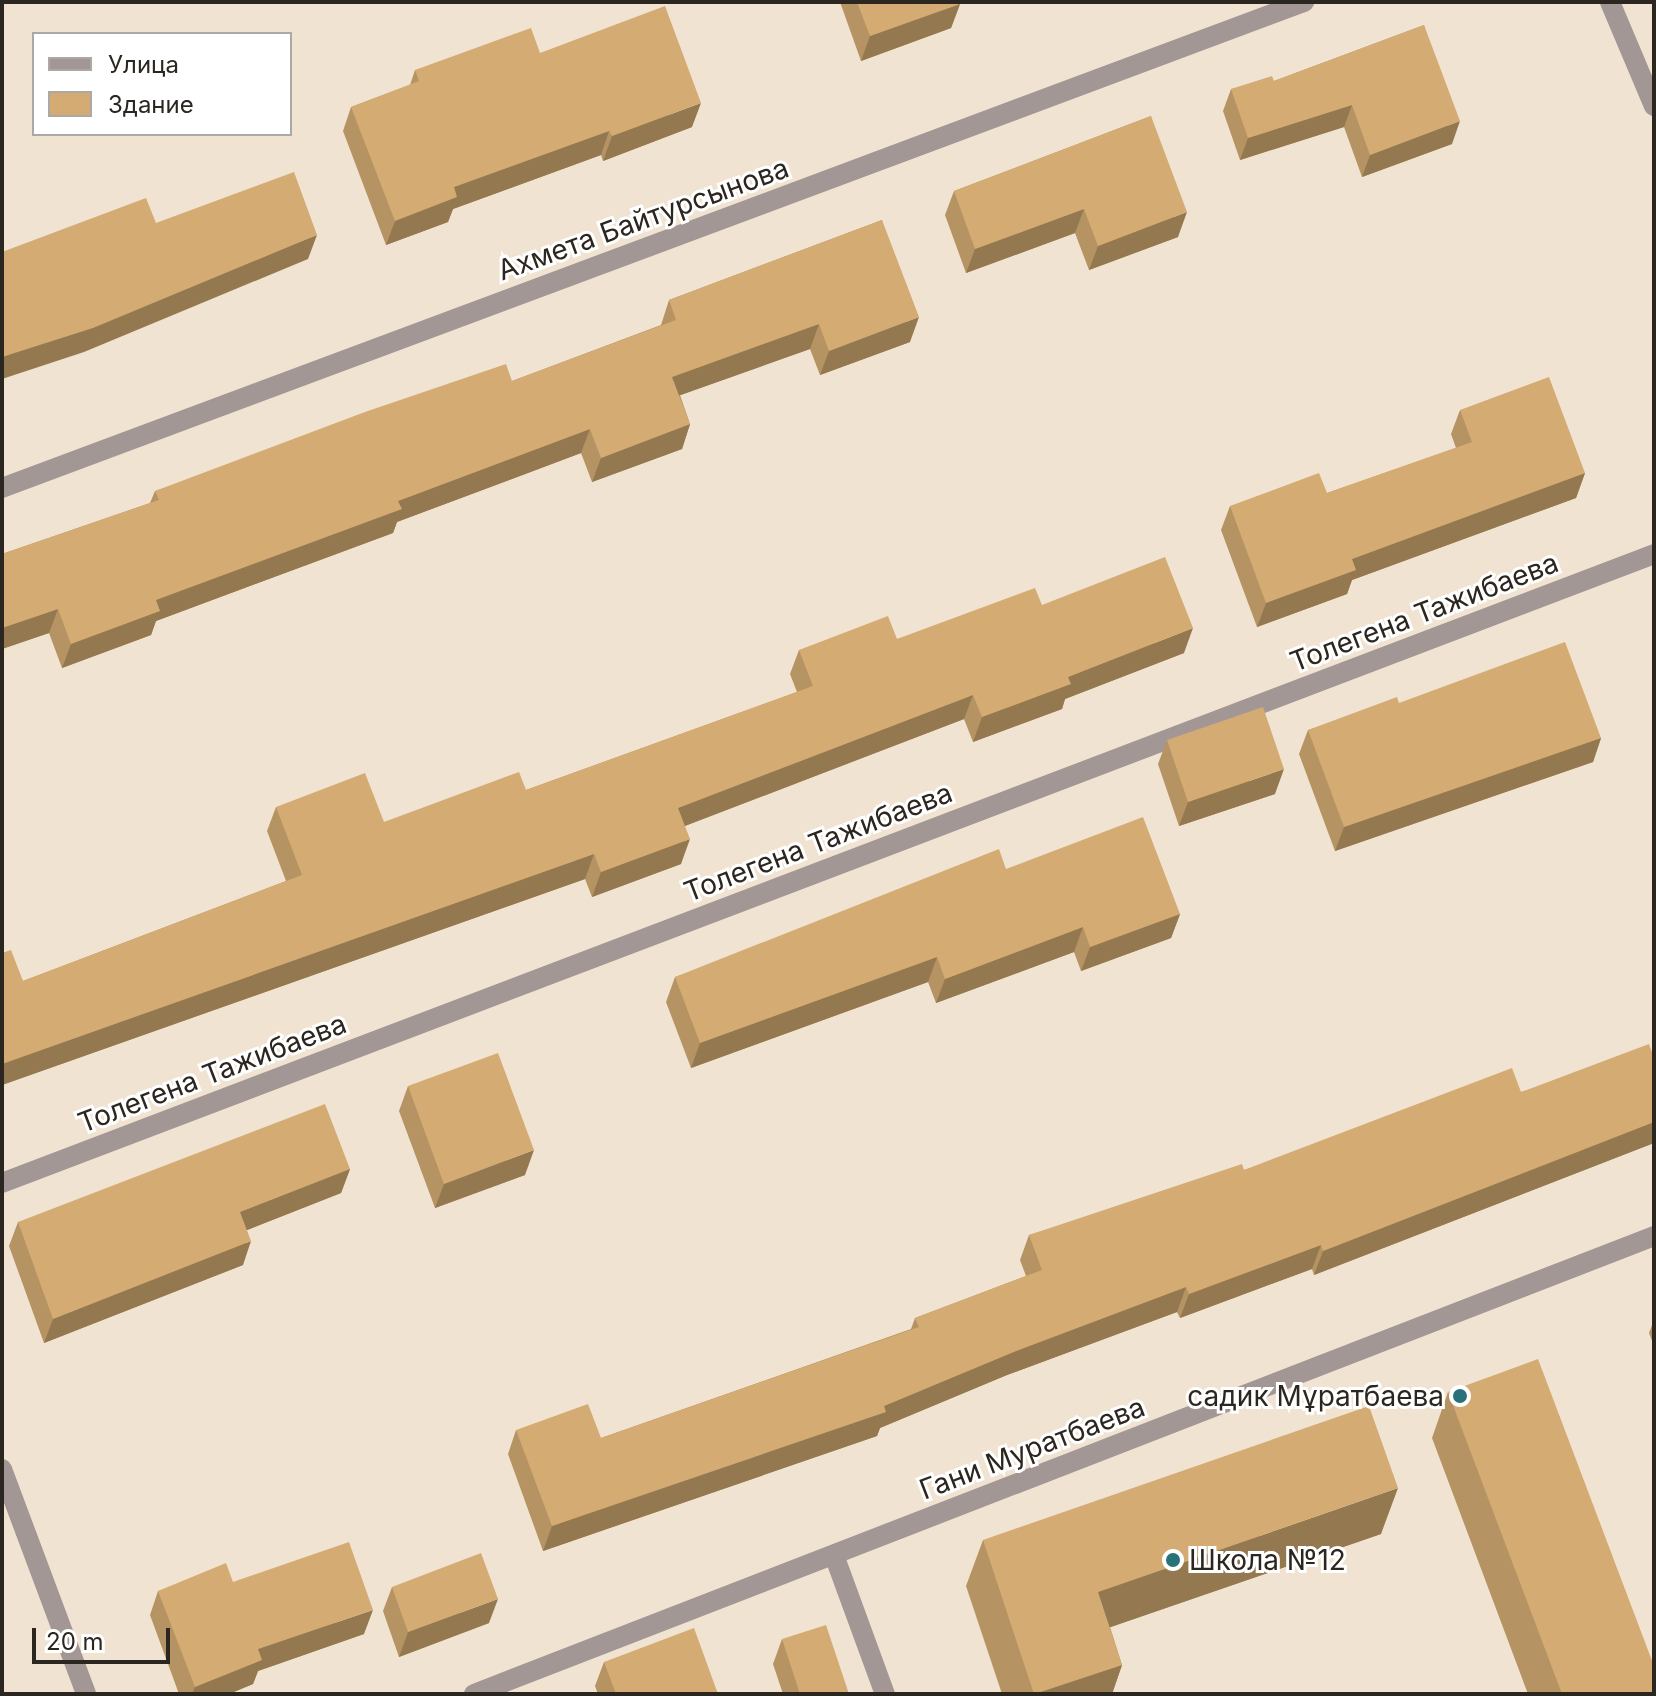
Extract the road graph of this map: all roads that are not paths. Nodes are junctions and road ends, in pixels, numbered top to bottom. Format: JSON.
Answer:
{"nodes":[{"id":1,"x":1304,"y":2,"type":"edge"},
{"id":2,"x":1610,"y":2,"type":"edge"},
{"id":3,"x":1654,"y":106,"type":"edge"},
{"id":4,"x":2,"y":488,"type":"edge"},
{"id":5,"x":1654,"y":554,"type":"edge"},
{"id":6,"x":2,"y":1183,"type":"edge"},
{"id":7,"x":1654,"y":1236,"type":"edge"},
{"id":8,"x":2,"y":1469,"type":"edge"},
{"id":9,"x":834,"y":1555,"type":"junction"},
{"id":10,"x":86,"y":1694,"type":"edge"},
{"id":11,"x":474,"y":1694,"type":"edge"},
{"id":12,"x":885,"y":1694,"type":"edge"}],
"edges":[{"from":1,"to":4,"type":"street","name":"Ахмета Байтурсынова"},
{"from":2,"to":3,"type":"street"},
{"from":5,"to":6,"type":"street","name":"Толегена Тажибаева"},
{"from":7,"to":9,"type":"street","name":"Гани Муратбаева"},
{"from":8,"to":10,"type":"street"},
{"from":9,"to":11,"type":"street","name":"Гани Муратбаева"},
{"from":9,"to":12,"type":"street"}]}
